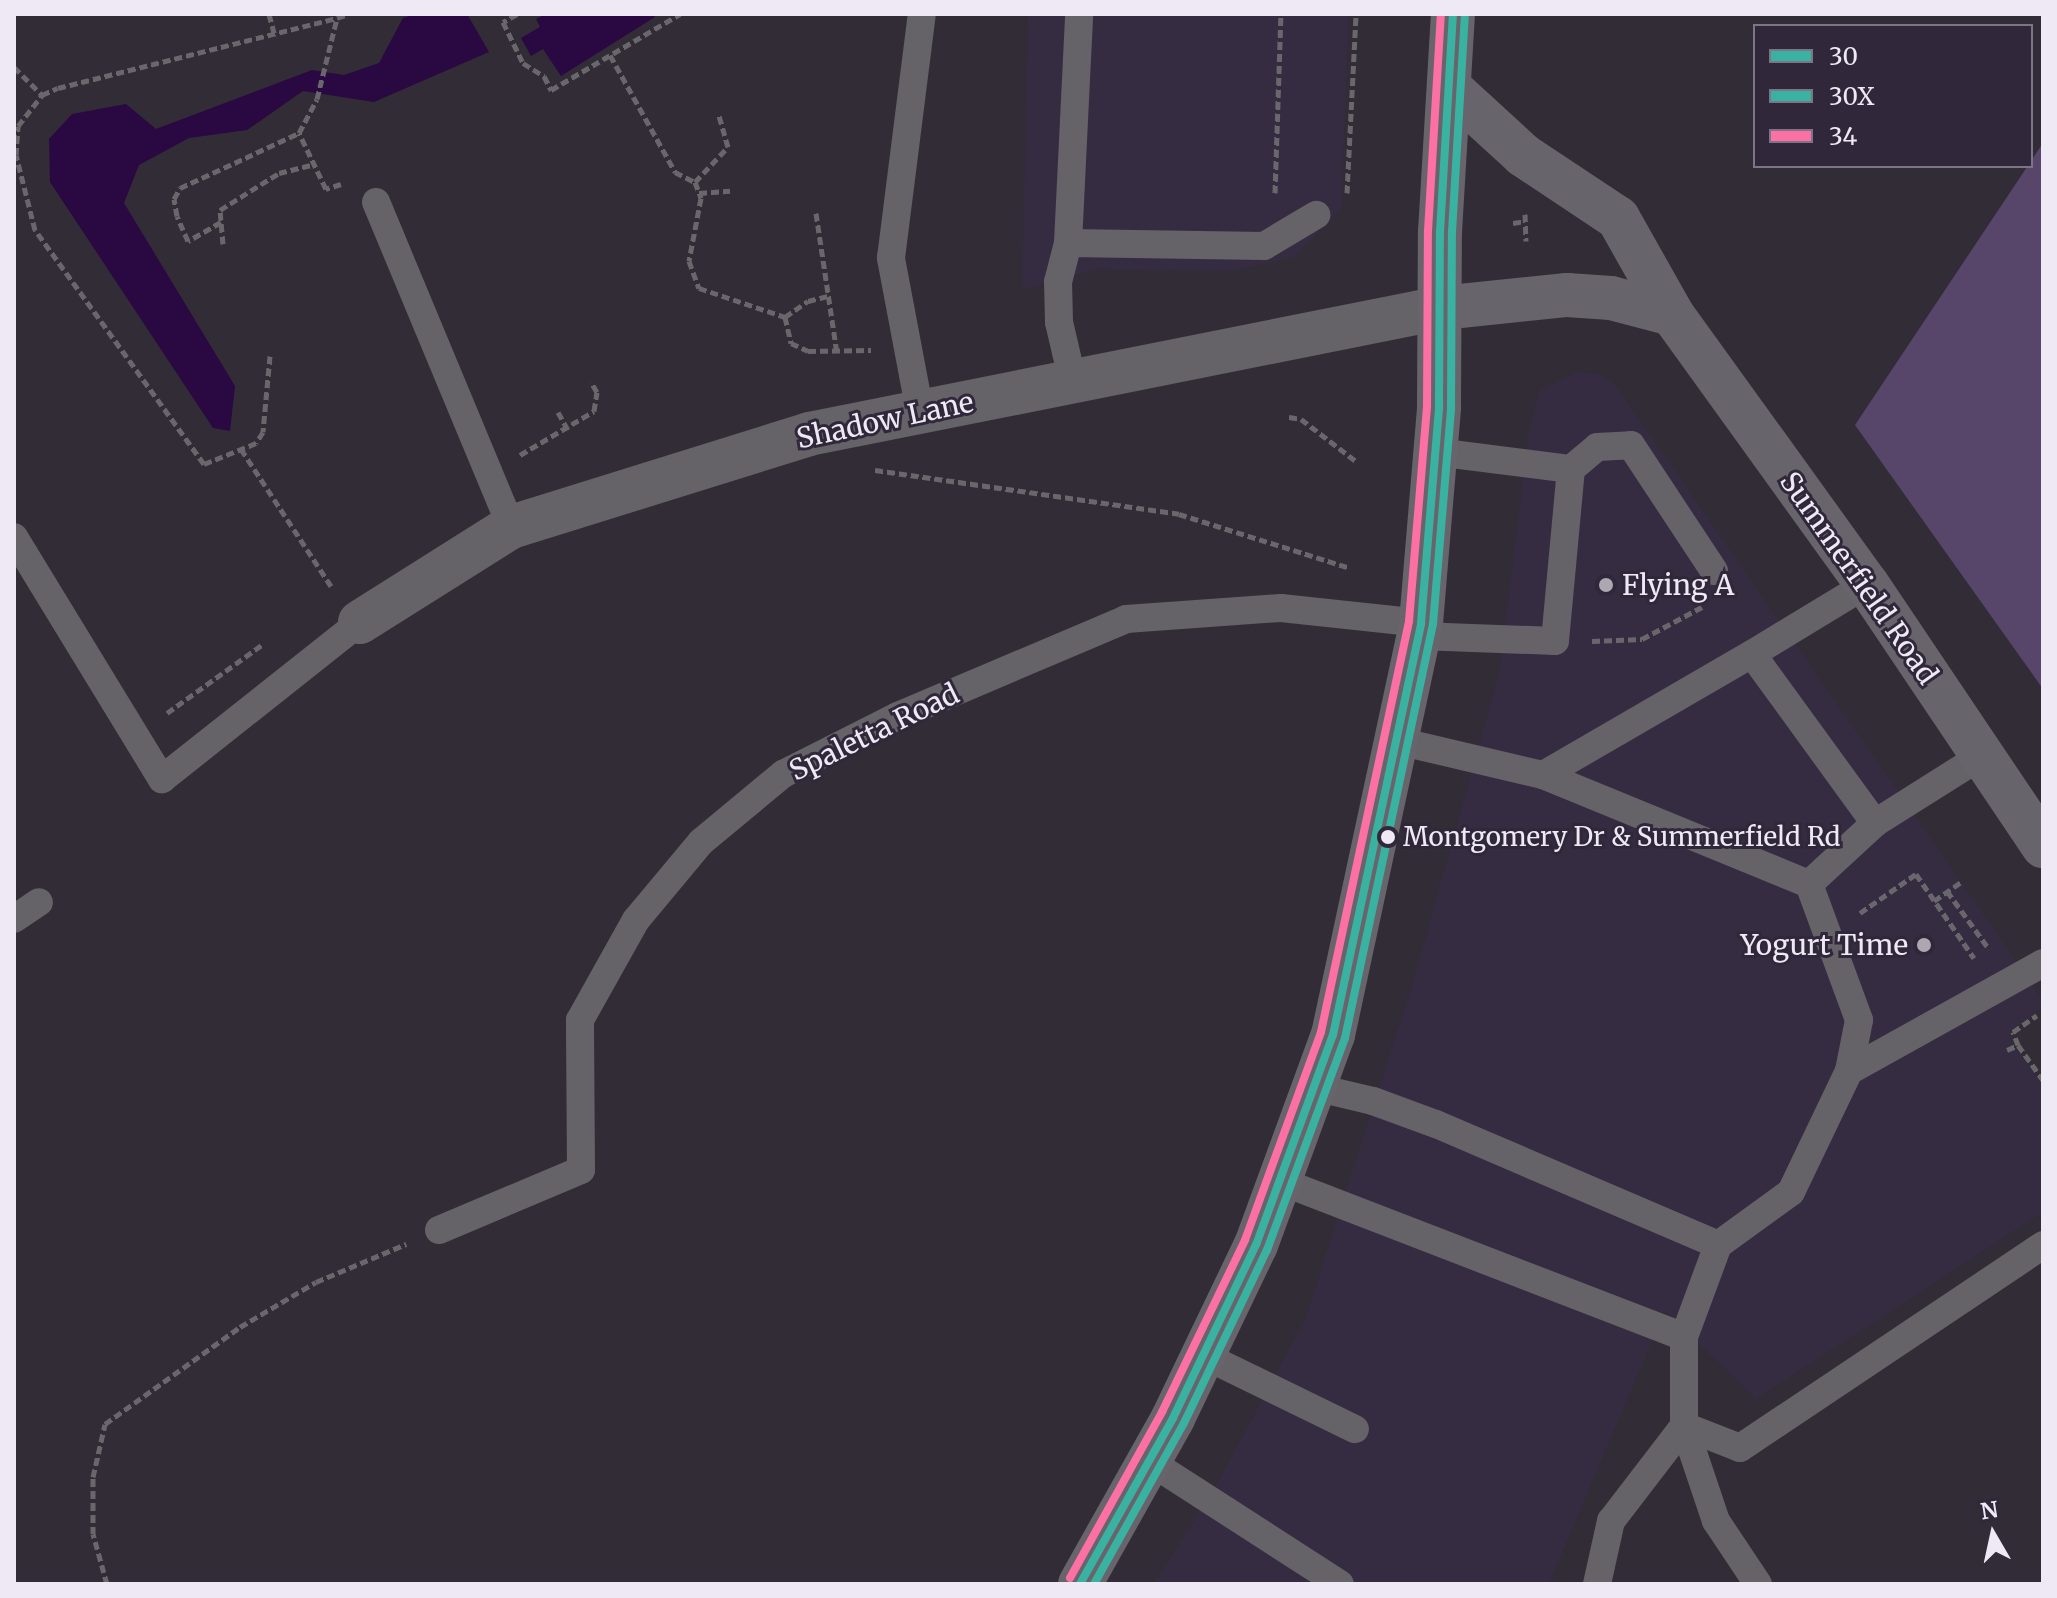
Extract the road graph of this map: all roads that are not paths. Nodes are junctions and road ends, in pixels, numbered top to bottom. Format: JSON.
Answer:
{"nodes":[{"id":1,"x":922,"y":14,"type":"edge"},
{"id":2,"x":1079,"y":14,"type":"edge"},
{"id":3,"x":1453,"y":14,"type":"edge"},
{"id":4,"x":1450,"y":88,"type":"junction"},
{"id":5,"x":376,"y":202,"type":"road end"},
{"id":6,"x":1316,"y":215,"type":"dead end"},
{"id":7,"x":1068,"y":243,"type":"junction"},
{"id":8,"x":1441,"y":308,"type":"junction"},
{"id":9,"x":1672,"y":314,"type":"junction"},
{"id":10,"x":1072,"y":378,"type":"junction"},
{"id":11,"x":920,"y":412,"type":"junction"},
{"id":12,"x":1436,"y":452,"type":"junction"},
{"id":13,"x":1571,"y":469,"type":"junction"},
{"id":14,"x":511,"y":527,"type":"junction"},
{"id":15,"x":14,"y":537,"type":"edge"},
{"id":16,"x":1714,"y":571,"type":"dead end"},
{"id":17,"x":1867,"y":584,"type":"junction"},
{"id":18,"x":360,"y":622,"type":"joint"},
{"id":19,"x":1420,"y":629,"type":"junction"},
{"id":20,"x":1752,"y":654,"type":"junction"},
{"id":21,"x":1398,"y":741,"type":"junction"},
{"id":22,"x":1980,"y":757,"type":"junction"},
{"id":23,"x":1543,"y":775,"type":"junction"},
{"id":24,"x":1875,"y":823,"type":"junction"},
{"id":25,"x":2043,"y":846,"type":"edge"},
{"id":26,"x":1809,"y":884,"type":"junction"},
{"id":27,"x":39,"y":902,"type":"dead end"},
{"id":28,"x":14,"y":919,"type":"edge"},
{"id":29,"x":2043,"y":963,"type":"edge"},
{"id":30,"x":1849,"y":1071,"type":"junction"},
{"id":31,"x":1314,"y":1087,"type":"junction"},
{"id":32,"x":1280,"y":1181,"type":"junction"},
{"id":33,"x":439,"y":1230,"type":"road end"},
{"id":34,"x":1718,"y":1245,"type":"junction"},
{"id":35,"x":2043,"y":1245,"type":"edge"},
{"id":36,"x":1684,"y":1337,"type":"junction"},
{"id":37,"x":1203,"y":1355,"type":"junction"},
{"id":38,"x":1684,"y":1426,"type":"junction"},
{"id":39,"x":1355,"y":1429,"type":"dead end"},
{"id":40,"x":1149,"y":1461,"type":"junction"},
{"id":41,"x":1080,"y":1584,"type":"edge"},
{"id":42,"x":1340,"y":1584,"type":"edge"},
{"id":43,"x":1597,"y":1584,"type":"edge"},
{"id":44,"x":1758,"y":1584,"type":"edge"}],
"edges":[{"from":1,"to":11,"type":"lane"},
{"from":2,"to":7,"type":"lane"},
{"from":3,"to":4,"type":"main road"},
{"from":4,"to":8,"type":"main road"},
{"from":4,"to":9,"type":"main road","name":"Summerfield Road"},
{"from":5,"to":14,"type":"lane"},
{"from":6,"to":7,"type":"lane"},
{"from":7,"to":10,"type":"lane"},
{"from":8,"to":9,"type":"main road"},
{"from":8,"to":10,"type":"street","name":"Shadow Lane"},
{"from":8,"to":12,"type":"main road"},
{"from":9,"to":17,"type":"main road","name":"Summerfield Road"},
{"from":10,"to":11,"type":"street","name":"Shadow Lane"},
{"from":11,"to":14,"type":"street","name":"Shadow Lane"},
{"from":12,"to":13,"type":"lane"},
{"from":12,"to":19,"type":"main road"},
{"from":13,"to":16,"type":"lane"},
{"from":13,"to":19,"type":"lane","name":"Spaletta Road"},
{"from":14,"to":18,"type":"street","name":"Shadow Lane"},
{"from":15,"to":18,"type":"lane"},
{"from":17,"to":20,"type":"lane"},
{"from":17,"to":22,"type":"main road","name":"Summerfield Road"},
{"from":19,"to":21,"type":"main road"},
{"from":19,"to":33,"type":"lane","name":"Spaletta Road"},
{"from":20,"to":23,"type":"lane"},
{"from":20,"to":24,"type":"lane"},
{"from":21,"to":23,"type":"lane"},
{"from":21,"to":31,"type":"main road"},
{"from":22,"to":24,"type":"lane"},
{"from":22,"to":25,"type":"main road","name":"Summerfield Road"},
{"from":23,"to":26,"type":"lane"},
{"from":24,"to":26,"type":"lane"},
{"from":26,"to":30,"type":"lane"},
{"from":27,"to":28,"type":"lane"},
{"from":29,"to":30,"type":"lane"},
{"from":30,"to":34,"type":"lane"},
{"from":31,"to":32,"type":"main road"},
{"from":31,"to":34,"type":"lane"},
{"from":32,"to":36,"type":"lane"},
{"from":32,"to":37,"type":"main road"},
{"from":34,"to":36,"type":"lane"},
{"from":35,"to":38,"type":"lane"},
{"from":36,"to":38,"type":"lane"},
{"from":37,"to":39,"type":"lane"},
{"from":37,"to":40,"type":"main road"},
{"from":38,"to":43,"type":"lane"},
{"from":38,"to":44,"type":"lane"},
{"from":40,"to":41,"type":"main road"},
{"from":40,"to":42,"type":"lane"}]}
